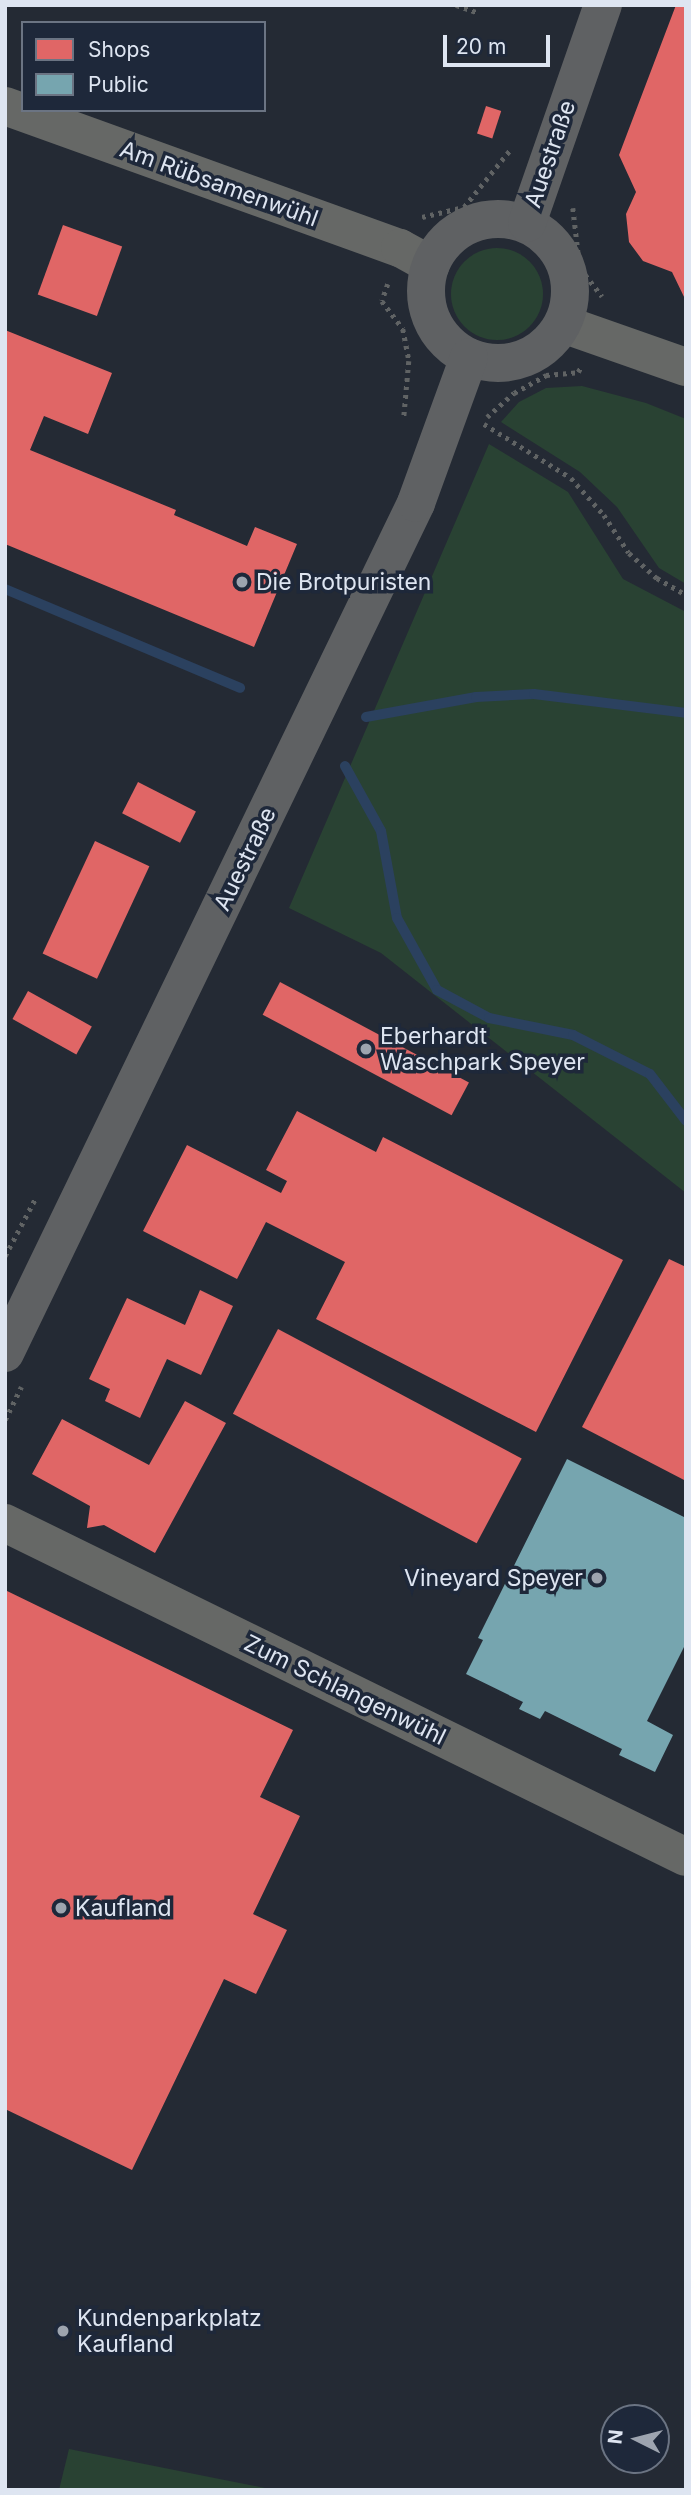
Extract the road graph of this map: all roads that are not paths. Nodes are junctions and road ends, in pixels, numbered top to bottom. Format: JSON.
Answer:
{"nodes":[{"id":1,"x":604,"y":5,"type":"edge"},
{"id":2,"x":21,"y":112,"type":"edge"},
{"id":3,"x":527,"y":223,"type":"junction"},
{"id":4,"x":415,"y":257,"type":"junction"},
{"id":5,"x":563,"y":324,"type":"junction"},
{"id":6,"x":469,"y":357,"type":"junction"},
{"id":7,"x":686,"y":367,"type":"edge"},
{"id":8,"x":5,"y":1353,"type":"edge"},
{"id":9,"x":5,"y":1523,"type":"edge"},
{"id":10,"x":686,"y":1857,"type":"edge"}],
"edges":[{"from":1,"to":3,"type":"street","name":"Auestraße"},
{"from":2,"to":4,"type":"street","name":"Am Rübsamenwühl"},
{"from":3,"to":4,"type":"street","name":"Auestraße"},
{"from":3,"to":5,"type":"street","name":"Auestraße"},
{"from":4,"to":6,"type":"street"},
{"from":5,"to":6,"type":"street"},
{"from":5,"to":7,"type":"street"},
{"from":6,"to":8,"type":"street","name":"Auestraße"},
{"from":9,"to":10,"type":"street","name":"Zum Schlangenwühl"}]}
